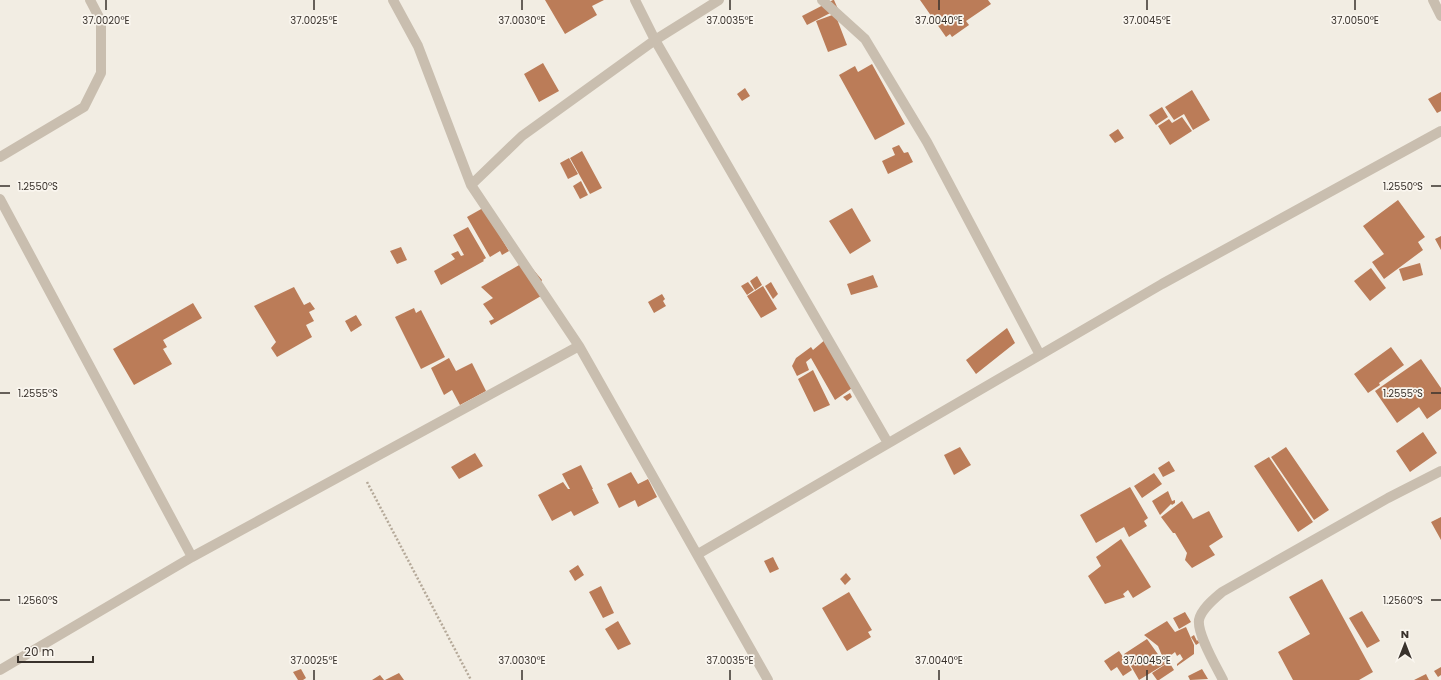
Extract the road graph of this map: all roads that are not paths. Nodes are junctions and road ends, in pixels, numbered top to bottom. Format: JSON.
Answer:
{"nodes":[{"id":1,"x":90,"y":0,"type":"edge"},
{"id":2,"x":393,"y":0,"type":"edge"},
{"id":3,"x":635,"y":0,"type":"edge"},
{"id":4,"x":719,"y":0,"type":"edge"},
{"id":5,"x":822,"y":0,"type":"edge"},
{"id":6,"x":1433,"y":0,"type":"edge"},
{"id":7,"x":1441,"y":16,"type":"edge"},
{"id":8,"x":656,"y":40,"type":"junction"},
{"id":9,"x":1441,"y":132,"type":"edge"},
{"id":10,"x":0,"y":157,"type":"edge"},
{"id":11,"x":471,"y":185,"type":"junction"},
{"id":12,"x":0,"y":199,"type":"edge"},
{"id":13,"x":579,"y":346,"type":"junction"},
{"id":14,"x":1040,"y":355,"type":"junction"},
{"id":15,"x":888,"y":443,"type":"junction"},
{"id":16,"x":1441,"y":471,"type":"edge"},
{"id":17,"x":698,"y":554,"type":"junction"},
{"id":18,"x":192,"y":557,"type":"junction"},
{"id":19,"x":0,"y":670,"type":"edge"},
{"id":20,"x":768,"y":680,"type":"edge"},
{"id":21,"x":1223,"y":680,"type":"edge"}],
"edges":[{"from":1,"to":10,"type":"street"},
{"from":2,"to":11,"type":"street"},
{"from":3,"to":8,"type":"street"},
{"from":4,"to":8,"type":"street"},
{"from":5,"to":14,"type":"street"},
{"from":6,"to":7,"type":"street"},
{"from":8,"to":11,"type":"street"},
{"from":8,"to":15,"type":"street"},
{"from":9,"to":14,"type":"street"},
{"from":11,"to":13,"type":"street"},
{"from":12,"to":18,"type":"street"},
{"from":13,"to":17,"type":"street"},
{"from":13,"to":18,"type":"street"},
{"from":14,"to":15,"type":"street"},
{"from":15,"to":17,"type":"street"},
{"from":16,"to":21,"type":"street"},
{"from":17,"to":20,"type":"street"},
{"from":18,"to":19,"type":"street"}]}
